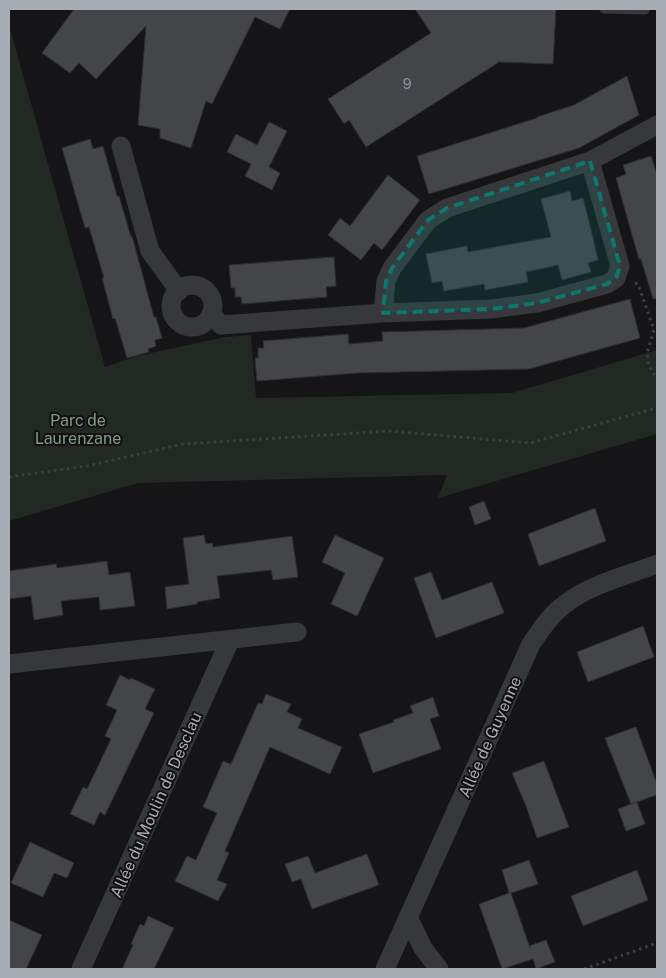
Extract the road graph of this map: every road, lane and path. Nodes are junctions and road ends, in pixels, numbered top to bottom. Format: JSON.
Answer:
{"nodes":[{"id":1,"x":604,"y":9,"type":"edge"},
{"id":2,"x":645,"y":10,"type":"dead end"},
{"id":3,"x":657,"y":125,"type":"edge"},
{"id":4,"x":121,"y":146,"type":"dead end"},
{"id":5,"x":590,"y":161,"type":"junction"},
{"id":6,"x":616,"y":278,"type":"junction"},
{"id":7,"x":179,"y":291,"type":"junction"},
{"id":8,"x":383,"y":313,"type":"junction"},
{"id":9,"x":212,"y":314,"type":"junction"},
{"id":10,"x":657,"y":379,"type":"edge"},
{"id":11,"x":657,"y":408,"type":"edge"},
{"id":12,"x":9,"y":477,"type":"edge"},
{"id":13,"x":657,"y":564,"type":"edge"},
{"id":14,"x":297,"y":632,"type":"dead end"},
{"id":15,"x":230,"y":640,"type":"junction"},
{"id":16,"x":9,"y":664,"type":"edge"},
{"id":17,"x":408,"y":917,"type":"junction"},
{"id":18,"x":657,"y":943,"type":"edge"},
{"id":19,"x":81,"y":969,"type":"edge"},
{"id":20,"x":385,"y":969,"type":"edge"},
{"id":21,"x":439,"y":969,"type":"edge"},
{"id":22,"x":584,"y":969,"type":"edge"}],
"edges":[{"from":1,"to":2,"type":"lane"},
{"from":3,"to":5,"type":"street"},
{"from":4,"to":7,"type":"street"},
{"from":5,"to":6,"type":"street"},
{"from":5,"to":8,"type":"street"},
{"from":6,"to":8,"type":"street"},
{"from":6,"to":10,"type":"path"},
{"from":7,"to":9,"type":"street"},
{"from":7,"to":9,"type":"street"},
{"from":8,"to":9,"type":"street"},
{"from":11,"to":12,"type":"path"},
{"from":13,"to":17,"type":"street","name":"Allée de Guyenne"},
{"from":14,"to":15,"type":"street"},
{"from":15,"to":16,"type":"street"},
{"from":15,"to":19,"type":"street","name":"Allée du Moulin de Desclau"},
{"from":17,"to":20,"type":"street","name":"Allée de Guyenne"},
{"from":17,"to":21,"type":"street"},
{"from":18,"to":22,"type":"path"}]}
